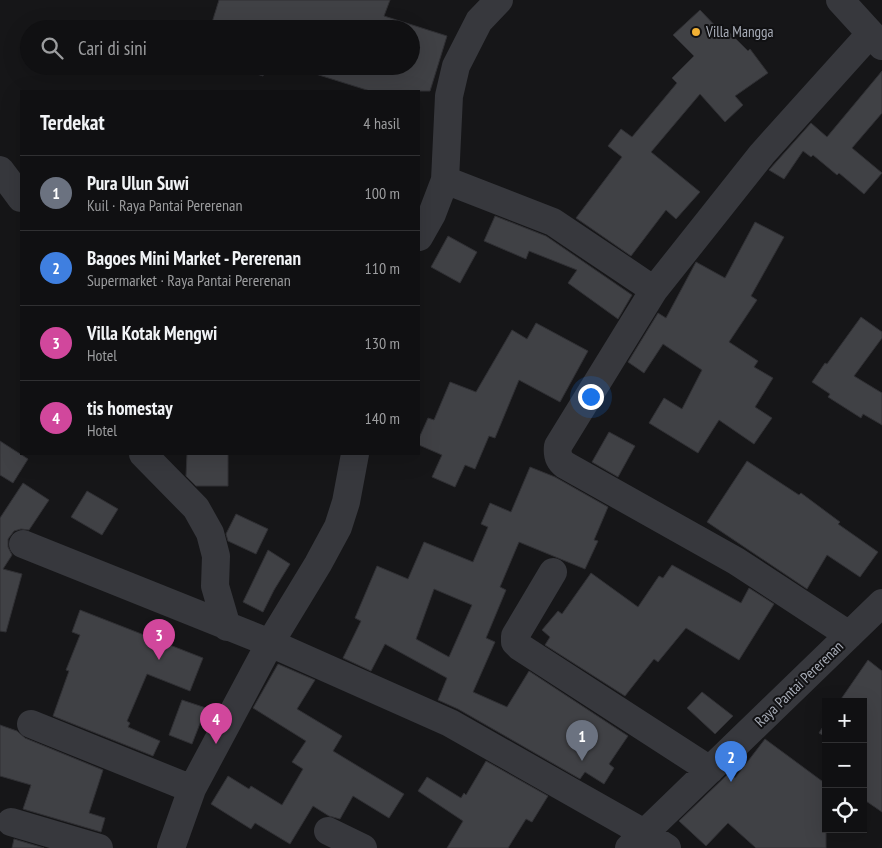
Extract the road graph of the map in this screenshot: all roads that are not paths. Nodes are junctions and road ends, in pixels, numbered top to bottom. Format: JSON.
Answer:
{"nodes":[{"id":1,"x":499,"y":0,"type":"edge"},
{"id":2,"x":840,"y":0,"type":"edge"},
{"id":3,"x":876,"y":40,"type":"edge"},
{"id":4,"x":0,"y":170,"type":"edge"},
{"id":5,"x":445,"y":180,"type":"junction"},
{"id":6,"x":20,"y":197,"type":"edge"},
{"id":7,"x":420,"y":235,"type":"edge"},
{"id":8,"x":654,"y":290,"type":"junction"},
{"id":9,"x":144,"y":455,"type":"edge"},
{"id":10,"x":355,"y":455,"type":"edge"},
{"id":11,"x":23,"y":544,"type":"dead end"},
{"id":12,"x":553,"y":572,"type":"dead end"},
{"id":13,"x":882,"y":603,"type":"edge"},
{"id":14,"x":227,"y":627,"type":"junction"},
{"id":15,"x":849,"y":635,"type":"junction"},
{"id":16,"x":270,"y":643,"type":"junction"},
{"id":17,"x":31,"y":724,"type":"dead end"},
{"id":18,"x":710,"y":770,"type":"junction"},
{"id":19,"x":192,"y":789,"type":"junction"},
{"id":20,"x":11,"y":822,"type":"dead end"},
{"id":21,"x":328,"y":831,"type":"dead end"},
{"id":22,"x":637,"y":841,"type":"edge"},
{"id":23,"x":99,"y":848,"type":"edge"},
{"id":24,"x":171,"y":848,"type":"edge"},
{"id":25,"x":363,"y":848,"type":"edge"},
{"id":26,"x":667,"y":848,"type":"edge"}],
"edges":[{"from":1,"to":5,"type":"street"},
{"from":2,"to":3,"type":"street"},
{"from":3,"to":8,"type":"street"},
{"from":4,"to":6,"type":"street"},
{"from":5,"to":7,"type":"street"},
{"from":5,"to":8,"type":"street"},
{"from":8,"to":15,"type":"street"},
{"from":9,"to":14,"type":"street"},
{"from":10,"to":16,"type":"street"},
{"from":11,"to":14,"type":"street"},
{"from":12,"to":18,"type":"street"},
{"from":13,"to":15,"type":"street","name":"Raya Pantai Pererenan"},
{"from":14,"to":16,"type":"street"},
{"from":15,"to":18,"type":"street","name":"Raya Pantai Pererenan"},
{"from":16,"to":19,"type":"street"},
{"from":16,"to":22,"type":"street"},
{"from":17,"to":19,"type":"street"},
{"from":18,"to":22,"type":"street","name":"Raya Pantai Pererenan"},
{"from":19,"to":24,"type":"street"},
{"from":20,"to":23,"type":"street"},
{"from":21,"to":25,"type":"street"},
{"from":22,"to":26,"type":"street"}]}
